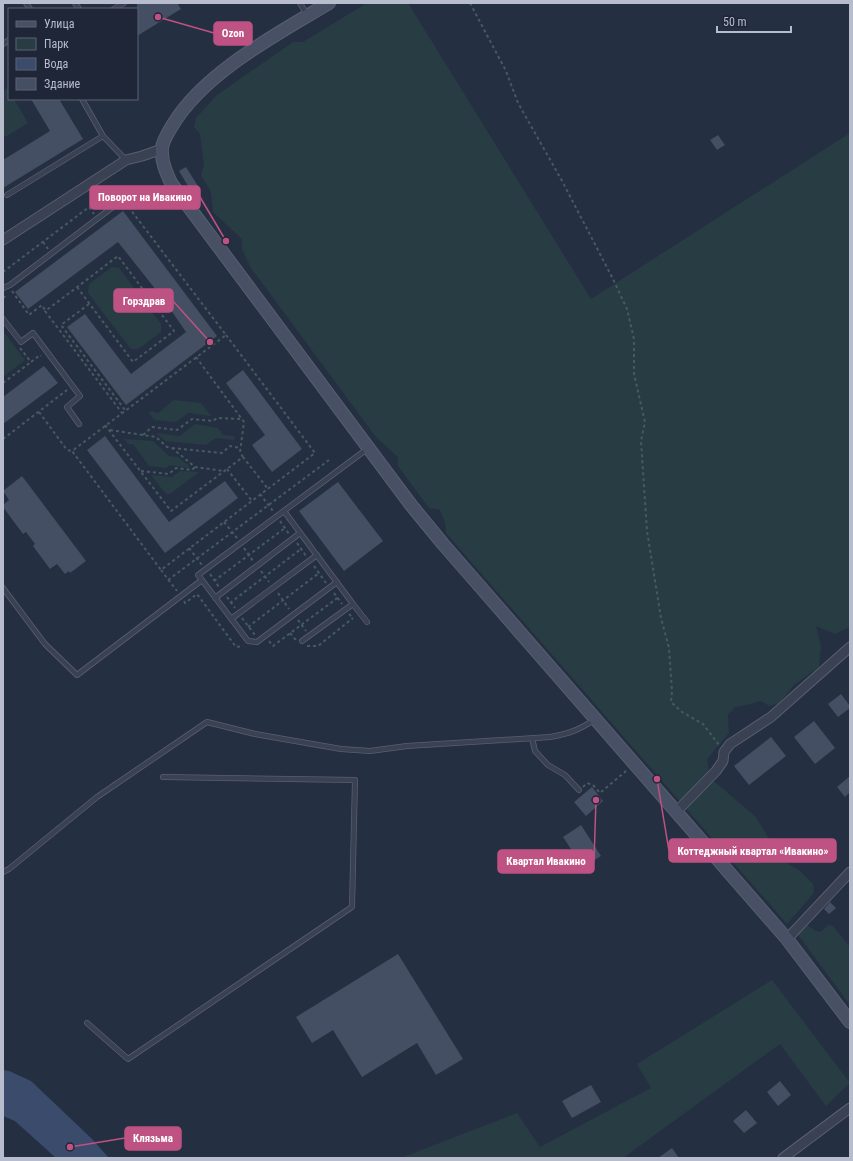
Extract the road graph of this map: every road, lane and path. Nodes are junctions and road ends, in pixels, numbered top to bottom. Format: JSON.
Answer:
{"nodes":[{"id":1,"x":300,"y":3,"type":"edge"},
{"id":2,"x":329,"y":3,"type":"edge"},
{"id":3,"x":470,"y":3,"type":"edge"},
{"id":4,"x":307,"y":16,"type":"junction"},
{"id":5,"x":83,"y":100,"type":"edge"},
{"id":6,"x":103,"y":136,"type":"junction"},
{"id":7,"x":162,"y":149,"type":"junction"},
{"id":8,"x":126,"y":160,"type":"junction"},
{"id":9,"x":7,"y":195,"type":"dead end"},
{"id":10,"x":118,"y":202,"type":"dead end"},
{"id":11,"x":121,"y":210,"type":"dead end"},
{"id":12,"x":98,"y":218,"type":"junction"},
{"id":13,"x":3,"y":240,"type":"edge"},
{"id":14,"x":3,"y":272,"type":"edge"},
{"id":15,"x":76,"y":287,"type":"junction"},
{"id":16,"x":3,"y":288,"type":"edge"},
{"id":17,"x":14,"y":290,"type":"dead end"},
{"id":18,"x":89,"y":304,"type":"junction"},
{"id":19,"x":45,"y":311,"type":"junction"},
{"id":20,"x":3,"y":319,"type":"edge"},
{"id":21,"x":226,"y":334,"type":"junction"},
{"id":22,"x":17,"y":344,"type":"dead end"},
{"id":23,"x":196,"y":357,"type":"junction"},
{"id":24,"x":45,"y":361,"type":"dead end"},
{"id":25,"x":31,"y":362,"type":"junction"},
{"id":26,"x":3,"y":383,"type":"edge"},
{"id":27,"x":63,"y":385,"type":"dead end"},
{"id":28,"x":126,"y":410,"type":"junction"},
{"id":29,"x":39,"y":412,"type":"junction"},
{"id":30,"x":122,"y":413,"type":"junction"},
{"id":31,"x":242,"y":419,"type":"junction"},
{"id":32,"x":79,"y":424,"type":"dead end"},
{"id":33,"x":105,"y":425,"type":"junction"},
{"id":34,"x":109,"y":430,"type":"junction"},
{"id":35,"x":142,"y":435,"type":"junction"},
{"id":36,"x":3,"y":439,"type":"edge"},
{"id":37,"x":172,"y":448,"type":"junction"},
{"id":38,"x":241,"y":448,"type":"junction"},
{"id":39,"x":369,"y":448,"type":"junction"},
{"id":40,"x":72,"y":451,"type":"junction"},
{"id":41,"x":243,"y":457,"type":"junction"},
{"id":42,"x":329,"y":460,"type":"dead end"},
{"id":43,"x":195,"y":467,"type":"junction"},
{"id":44,"x":227,"y":468,"type":"junction"},
{"id":45,"x":141,"y":471,"type":"junction"},
{"id":46,"x":224,"y":471,"type":"junction"},
{"id":47,"x":268,"y":489,"type":"junction"},
{"id":48,"x":252,"y":501,"type":"junction"},
{"id":49,"x":284,"y":511,"type":"junction"},
{"id":50,"x":224,"y":522,"type":"junction"},
{"id":51,"x":293,"y":522,"type":"junction"},
{"id":52,"x":232,"y":532,"type":"junction"},
{"id":53,"x":300,"y":533,"type":"junction"},
{"id":54,"x":240,"y":544,"type":"junction"},
{"id":55,"x":308,"y":544,"type":"junction"},
{"id":56,"x":249,"y":555,"type":"junction"},
{"id":57,"x":317,"y":555,"type":"junction"},
{"id":58,"x":257,"y":566,"type":"junction"},
{"id":59,"x":326,"y":568,"type":"junction"},
{"id":60,"x":265,"y":576,"type":"junction"},
{"id":61,"x":168,"y":580,"type":"dead end"},
{"id":62,"x":202,"y":580,"type":"junction"},
{"id":63,"x":337,"y":582,"type":"junction"},
{"id":64,"x":206,"y":587,"type":"junction"},
{"id":65,"x":3,"y":588,"type":"edge"},
{"id":66,"x":274,"y":588,"type":"junction"},
{"id":67,"x":197,"y":594,"type":"dead end"},
{"id":68,"x":215,"y":598,"type":"junction"},
{"id":69,"x":283,"y":600,"type":"junction"},
{"id":70,"x":353,"y":604,"type":"junction"},
{"id":71,"x":222,"y":608,"type":"junction"},
{"id":72,"x":294,"y":614,"type":"junction"},
{"id":73,"x":213,"y":616,"type":"dead end"},
{"id":74,"x":231,"y":619,"type":"junction"},
{"id":75,"x":367,"y":622,"type":"dead end"},
{"id":76,"x":240,"y":631,"type":"junction"},
{"id":77,"x":310,"y":636,"type":"junction"},
{"id":78,"x":230,"y":638,"type":"dead end"},
{"id":79,"x":302,"y":641,"type":"dead end"},
{"id":80,"x":850,"y":646,"type":"edge"},
{"id":81,"x":596,"y":719,"type":"junction"},
{"id":82,"x":532,"y":738,"type":"junction"},
{"id":83,"x":724,"y":752,"type":"junction"},
{"id":84,"x":626,"y":771,"type":"dead end"},
{"id":85,"x":163,"y":777,"type":"dead end"},
{"id":86,"x":579,"y":790,"type":"joint"},
{"id":87,"x":676,"y":812,"type":"junction"},
{"id":88,"x":3,"y":872,"type":"edge"},
{"id":89,"x":850,"y":872,"type":"edge"},
{"id":90,"x":787,"y":939,"type":"junction"},
{"id":91,"x":850,"y":1022,"type":"edge"},
{"id":92,"x":87,"y":1023,"type":"dead end"},
{"id":93,"x":850,"y":1108,"type":"edge"},
{"id":94,"x":783,"y":1158,"type":"edge"}],
"edges":[{"from":1,"to":4,"type":"lane"},
{"from":2,"to":4,"type":"main road"},
{"from":3,"to":83,"type":"path"},
{"from":4,"to":7,"type":"main road"},
{"from":5,"to":6,"type":"lane"},
{"from":6,"to":8,"type":"lane"},
{"from":6,"to":9,"type":"lane"},
{"from":7,"to":8,"type":"street"},
{"from":7,"to":39,"type":"main road"},
{"from":8,"to":13,"type":"street"},
{"from":10,"to":12,"type":"lane"},
{"from":11,"to":21,"type":"path"},
{"from":12,"to":14,"type":"path"},
{"from":12,"to":16,"type":"lane"},
{"from":15,"to":18,"type":"path"},
{"from":15,"to":18,"type":"path"},
{"from":15,"to":19,"type":"path"},
{"from":17,"to":19,"type":"path"},
{"from":18,"to":28,"type":"path"},
{"from":19,"to":30,"type":"path"},
{"from":20,"to":32,"type":"lane"},
{"from":21,"to":23,"type":"path"},
{"from":21,"to":47,"type":"path"},
{"from":22,"to":25,"type":"path"},
{"from":23,"to":28,"type":"path"},
{"from":23,"to":31,"type":"path"},
{"from":24,"to":25,"type":"path"},
{"from":25,"to":26,"type":"path"},
{"from":27,"to":29,"type":"path"},
{"from":28,"to":30,"type":"path"},
{"from":29,"to":36,"type":"path"},
{"from":29,"to":40,"type":"path"},
{"from":30,"to":33,"type":"path"},
{"from":31,"to":35,"type":"path"},
{"from":31,"to":38,"type":"path"},
{"from":33,"to":34,"type":"path"},
{"from":33,"to":40,"type":"path"},
{"from":34,"to":35,"type":"path"},
{"from":34,"to":45,"type":"path"},
{"from":35,"to":37,"type":"path"},
{"from":37,"to":38,"type":"path"},
{"from":37,"to":43,"type":"path"},
{"from":38,"to":41,"type":"path"},
{"from":39,"to":49,"type":"lane"},
{"from":39,"to":81,"type":"main road"},
{"from":40,"to":50,"type":"path"},
{"from":41,"to":44,"type":"path"},
{"from":41,"to":47,"type":"path"},
{"from":42,"to":52,"type":"path"},
{"from":43,"to":45,"type":"path"},
{"from":43,"to":46,"type":"path"},
{"from":44,"to":46,"type":"path"},
{"from":44,"to":48,"type":"path"},
{"from":45,"to":46,"type":"path"},
{"from":47,"to":48,"type":"path"},
{"from":48,"to":50,"type":"path"},
{"from":49,"to":51,"type":"lane"},
{"from":49,"to":54,"type":"lane"},
{"from":50,"to":52,"type":"path"},
{"from":51,"to":53,"type":"lane"},
{"from":51,"to":56,"type":"path"},
{"from":52,"to":54,"type":"path"},
{"from":52,"to":61,"type":"path"},
{"from":53,"to":55,"type":"lane"},
{"from":53,"to":58,"type":"lane"},
{"from":54,"to":56,"type":"path"},
{"from":54,"to":62,"type":"lane"},
{"from":55,"to":57,"type":"lane"},
{"from":55,"to":60,"type":"path"},
{"from":56,"to":58,"type":"path"},
{"from":56,"to":64,"type":"path"},
{"from":57,"to":59,"type":"lane"},
{"from":57,"to":66,"type":"lane"},
{"from":58,"to":60,"type":"path"},
{"from":58,"to":68,"type":"lane"},
{"from":59,"to":63,"type":"lane"},
{"from":59,"to":69,"type":"path"},
{"from":60,"to":66,"type":"path"},
{"from":60,"to":71,"type":"path"},
{"from":62,"to":64,"type":"lane"},
{"from":62,"to":65,"type":"lane"},
{"from":63,"to":70,"type":"lane"},
{"from":63,"to":72,"type":"lane"},
{"from":64,"to":67,"type":"path"},
{"from":64,"to":68,"type":"lane"},
{"from":66,"to":69,"type":"path"},
{"from":66,"to":74,"type":"lane"},
{"from":68,"to":71,"type":"lane"},
{"from":69,"to":72,"type":"path"},
{"from":69,"to":76,"type":"path"},
{"from":70,"to":75,"type":"lane"},
{"from":70,"to":77,"type":"lane"},
{"from":71,"to":73,"type":"path"},
{"from":71,"to":74,"type":"lane"},
{"from":72,"to":76,"type":"lane"},
{"from":72,"to":77,"type":"path"},
{"from":74,"to":76,"type":"lane"},
{"from":76,"to":78,"type":"path"},
{"from":77,"to":79,"type":"lane"},
{"from":80,"to":83,"type":"street"},
{"from":81,"to":82,"type":"lane"},
{"from":81,"to":87,"type":"main road"},
{"from":82,"to":86,"type":"lane"},
{"from":82,"to":88,"type":"lane"},
{"from":83,"to":87,"type":"street"},
{"from":84,"to":86,"type":"path"},
{"from":85,"to":92,"type":"lane"},
{"from":87,"to":90,"type":"main road"},
{"from":89,"to":90,"type":"street"},
{"from":90,"to":91,"type":"main road"},
{"from":93,"to":94,"type":"street"}]}
